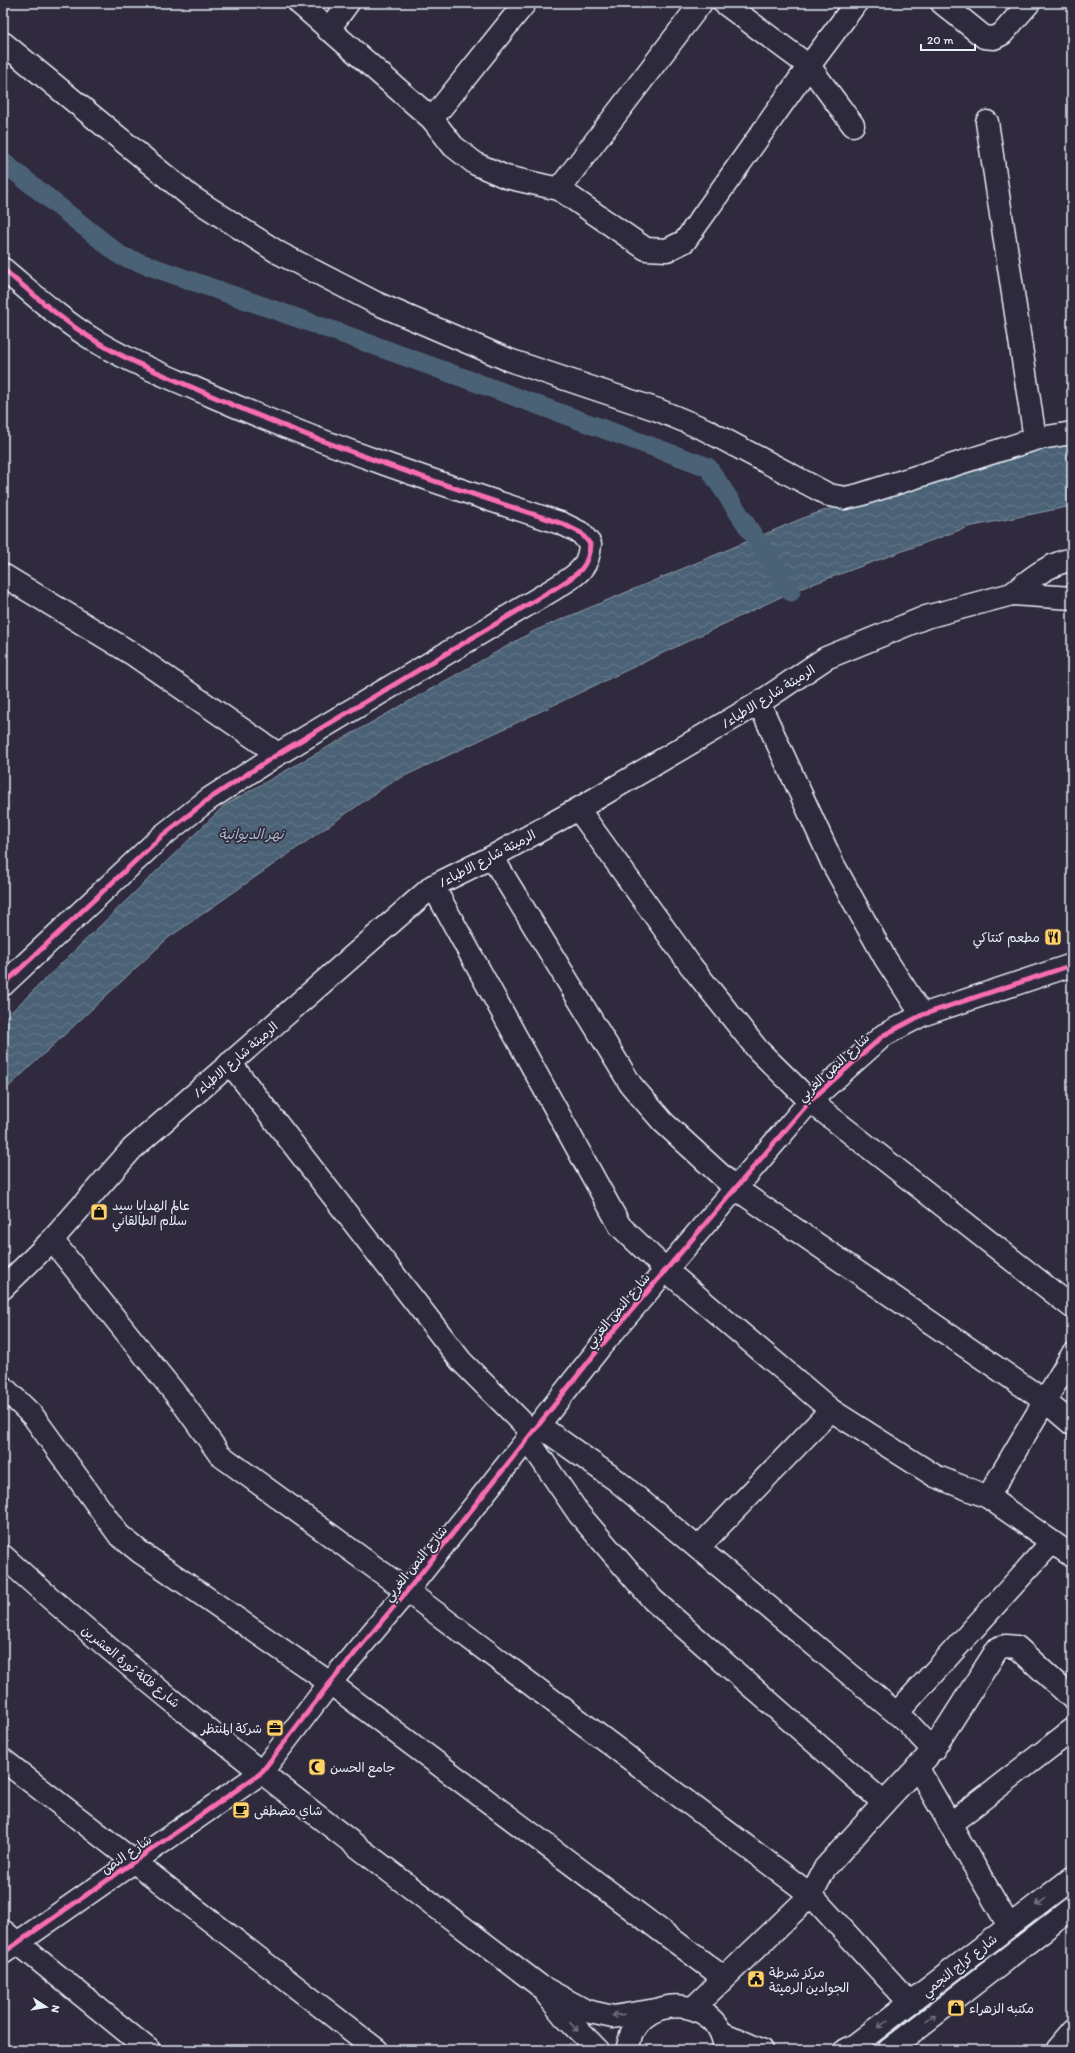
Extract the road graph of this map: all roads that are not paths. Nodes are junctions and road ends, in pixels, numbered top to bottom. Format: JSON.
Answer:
{"nodes":[{"id":1,"x":299,"y":3,"type":"edge"},
{"id":2,"x":348,"y":3,"type":"edge"},
{"id":3,"x":525,"y":3,"type":"edge"},
{"id":4,"x":701,"y":3,"type":"edge"},
{"id":5,"x":724,"y":3,"type":"edge"},
{"id":6,"x":856,"y":3,"type":"edge"},
{"id":7,"x":942,"y":3,"type":"edge"},
{"id":8,"x":1029,"y":3,"type":"edge"},
{"id":9,"x":328,"y":30,"type":"junction"},
{"id":10,"x":3,"y":43,"type":"edge"},
{"id":11,"x":809,"y":66,"type":"junction"},
{"id":12,"x":432,"y":119,"type":"junction"},
{"id":13,"x":987,"y":122,"type":"dead end"},
{"id":14,"x":853,"y":125,"type":"dead end"},
{"id":15,"x":559,"y":189,"type":"junction"},
{"id":16,"x":3,"y":269,"type":"edge"},
{"id":17,"x":1072,"y":433,"type":"edge"},
{"id":18,"x":1035,"y":439,"type":"junction"},
{"id":19,"x":1072,"y":559,"type":"edge"},
{"id":20,"x":3,"y":575,"type":"edge"},
{"id":21,"x":1012,"y":594,"type":"junction"},
{"id":22,"x":1072,"y":598,"type":"edge"},
{"id":23,"x":759,"y":703,"type":"junction"},
{"id":24,"x":278,"y":754,"type":"junction"},
{"id":25,"x":578,"y":809,"type":"junction"},
{"id":26,"x":492,"y":857,"type":"junction"},
{"id":27,"x":433,"y":886,"type":"junction"},
{"id":28,"x":1072,"y":965,"type":"edge"},
{"id":29,"x":3,"y":985,"type":"edge"},
{"id":30,"x":922,"y":1014,"type":"junction"},
{"id":31,"x":230,"y":1063,"type":"junction"},
{"id":32,"x":810,"y":1101,"type":"junction"},
{"id":33,"x":735,"y":1188,"type":"junction"},
{"id":34,"x":52,"y":1240,"type":"junction"},
{"id":35,"x":666,"y":1270,"type":"junction"},
{"id":36,"x":3,"y":1288,"type":"edge"},
{"id":37,"x":1072,"y":1307,"type":"edge"},
{"id":38,"x":1072,"y":1355,"type":"edge"},
{"id":39,"x":3,"y":1387,"type":"edge"},
{"id":40,"x":1045,"y":1401,"type":"junction"},
{"id":41,"x":831,"y":1410,"type":"junction"},
{"id":42,"x":1072,"y":1424,"type":"edge"},
{"id":43,"x":533,"y":1432,"type":"junction"},
{"id":44,"x":988,"y":1497,"type":"junction"},
{"id":45,"x":1052,"y":1542,"type":"junction"},
{"id":46,"x":698,"y":1548,"type":"junction"},
{"id":47,"x":3,"y":1556,"type":"edge"},
{"id":48,"x":1072,"y":1556,"type":"edge"},
{"id":49,"x":407,"y":1591,"type":"junction"},
{"id":50,"x":330,"y":1683,"type":"junction"},
{"id":51,"x":1072,"y":1698,"type":"edge"},
{"id":52,"x":897,"y":1714,"type":"junction"},
{"id":53,"x":1072,"y":1730,"type":"edge"},
{"id":54,"x":934,"y":1750,"type":"junction"},
{"id":55,"x":3,"y":1760,"type":"edge"},
{"id":56,"x":917,"y":1768,"type":"junction"},
{"id":57,"x":261,"y":1773,"type":"junction"},
{"id":58,"x":884,"y":1803,"type":"junction"},
{"id":59,"x":950,"y":1824,"type":"junction"},
{"id":60,"x":133,"y":1862,"type":"junction"},
{"id":61,"x":1072,"y":1878,"type":"edge"},
{"id":62,"x":811,"y":1895,"type":"junction"},
{"id":63,"x":1072,"y":1908,"type":"edge"},
{"id":64,"x":1009,"y":1926,"type":"junction"},
{"id":65,"x":8,"y":1942,"type":"edge"},
{"id":66,"x":724,"y":1978,"type":"junction"},
{"id":67,"x":540,"y":1986,"type":"junction"},
{"id":68,"x":910,"y":2003,"type":"junction"},
{"id":69,"x":693,"y":2008,"type":"junction"},
{"id":70,"x":656,"y":2010,"type":"junction"},
{"id":71,"x":1072,"y":2031,"type":"edge"},
{"id":72,"x":630,"y":2041,"type":"edge"},
{"id":73,"x":724,"y":2042,"type":"edge"},
{"id":74,"x":149,"y":2050,"type":"edge"},
{"id":75,"x":377,"y":2050,"type":"edge"},
{"id":76,"x":598,"y":2050,"type":"edge"},
{"id":77,"x":616,"y":2050,"type":"edge"},
{"id":78,"x":761,"y":2050,"type":"edge"},
{"id":79,"x":845,"y":2050,"type":"edge"},
{"id":80,"x":889,"y":2050,"type":"edge"},
{"id":81,"x":1056,"y":2050,"type":"edge"}],
"edges":[{"from":1,"to":9,"type":"street"},
{"from":2,"to":9,"type":"street"},
{"from":3,"to":12,"type":"street"},
{"from":4,"to":15,"type":"street"},
{"from":5,"to":11,"type":"street"},
{"from":6,"to":11,"type":"street"},
{"from":7,"to":8,"type":"street"},
{"from":9,"to":12,"type":"street"},
{"from":10,"to":18,"type":"street"},
{"from":11,"to":14,"type":"street"},
{"from":11,"to":15,"type":"street"},
{"from":12,"to":15,"type":"street"},
{"from":13,"to":18,"type":"street"},
{"from":16,"to":24,"type":"street"},
{"from":17,"to":18,"type":"street"},
{"from":19,"to":21,"type":"street"},
{"from":20,"to":24,"type":"street"},
{"from":21,"to":22,"type":"street","name":"/الرميثة شارع الاطباء"},
{"from":21,"to":23,"type":"street","name":"/الرميثة شارع الاطباء"},
{"from":23,"to":25,"type":"street","name":"/الرميثة شارع الاطباء"},
{"from":23,"to":30,"type":"street"},
{"from":24,"to":29,"type":"street"},
{"from":25,"to":26,"type":"street","name":"/الرميثة شارع الاطباء"},
{"from":25,"to":32,"type":"street"},
{"from":26,"to":27,"type":"street","name":"/الرميثة شارع الاطباء"},
{"from":26,"to":33,"type":"street"},
{"from":27,"to":31,"type":"street","name":"/الرميثة شارع الاطباء"},
{"from":27,"to":35,"type":"street"},
{"from":28,"to":30,"type":"street","name":"شارع النص الغربي"},
{"from":30,"to":32,"type":"street","name":"شارع النص الغربي"},
{"from":31,"to":34,"type":"street","name":"/الرميثة شارع الاطباء"},
{"from":31,"to":43,"type":"street"},
{"from":32,"to":33,"type":"street","name":"شارع النص الغربي"},
{"from":32,"to":37,"type":"street"},
{"from":33,"to":35,"type":"street","name":"شارع النص الغربي"},
{"from":33,"to":40,"type":"street"},
{"from":34,"to":36,"type":"street","name":"/الرميثة شارع الاطباء"},
{"from":34,"to":49,"type":"street"},
{"from":35,"to":41,"type":"street"},
{"from":35,"to":43,"type":"street","name":"شارع النص الغربي"},
{"from":38,"to":40,"type":"street"},
{"from":39,"to":50,"type":"street"},
{"from":40,"to":42,"type":"street"},
{"from":40,"to":44,"type":"street"},
{"from":41,"to":44,"type":"street"},
{"from":41,"to":46,"type":"street"},
{"from":43,"to":46,"type":"street"},
{"from":43,"to":49,"type":"street","name":"شارع النص الغربي"},
{"from":43,"to":58,"type":"street"},
{"from":44,"to":45,"type":"street"},
{"from":45,"to":48,"type":"street"},
{"from":45,"to":52,"type":"street"},
{"from":46,"to":52,"type":"street"},
{"from":47,"to":57,"type":"street","name":"شارع فلكة ثورة العشرين"},
{"from":49,"to":50,"type":"street","name":"شارع النص الغربي"},
{"from":49,"to":62,"type":"street"},
{"from":50,"to":57,"type":"street","name":"شارع النص الغربي"},
{"from":50,"to":66,"type":"street"},
{"from":51,"to":54,"type":"street"},
{"from":52,"to":54,"type":"street"},
{"from":53,"to":59,"type":"street"},
{"from":54,"to":56,"type":"street"},
{"from":55,"to":60,"type":"street"},
{"from":56,"to":58,"type":"street"},
{"from":56,"to":59,"type":"street"},
{"from":57,"to":60,"type":"street","name":"شارع النص"},
{"from":57,"to":67,"type":"street","name":"شارع فلكة ثورة العشرين"},
{"from":58,"to":62,"type":"street"},
{"from":59,"to":64,"type":"street"},
{"from":60,"to":65,"type":"street","name":"شارع النص"},
{"from":60,"to":75,"type":"street"},
{"from":61,"to":64,"type":"street","name":"شارع كراج النجمي","one_way":true},
{"from":62,"to":66,"type":"street"},
{"from":62,"to":68,"type":"street"},
{"from":80,"to":63,"type":"street","one_way":true},
{"from":64,"to":68,"type":"street","name":"شارع كراج النجمي"},
{"from":65,"to":74,"type":"street"},
{"from":66,"to":69,"type":"street"},
{"from":70,"to":67,"type":"street","one_way":true},
{"from":67,"to":76,"type":"street","one_way":true},
{"from":68,"to":79,"type":"street","name":"شارع كراج النجمي","one_way":true},
{"from":69,"to":70,"type":"street"},
{"from":69,"to":73,"type":"street"},
{"from":70,"to":72,"type":"street"},
{"from":71,"to":81,"type":"street"},
{"from":72,"to":77,"type":"street"},
{"from":73,"to":78,"type":"street"}]}
